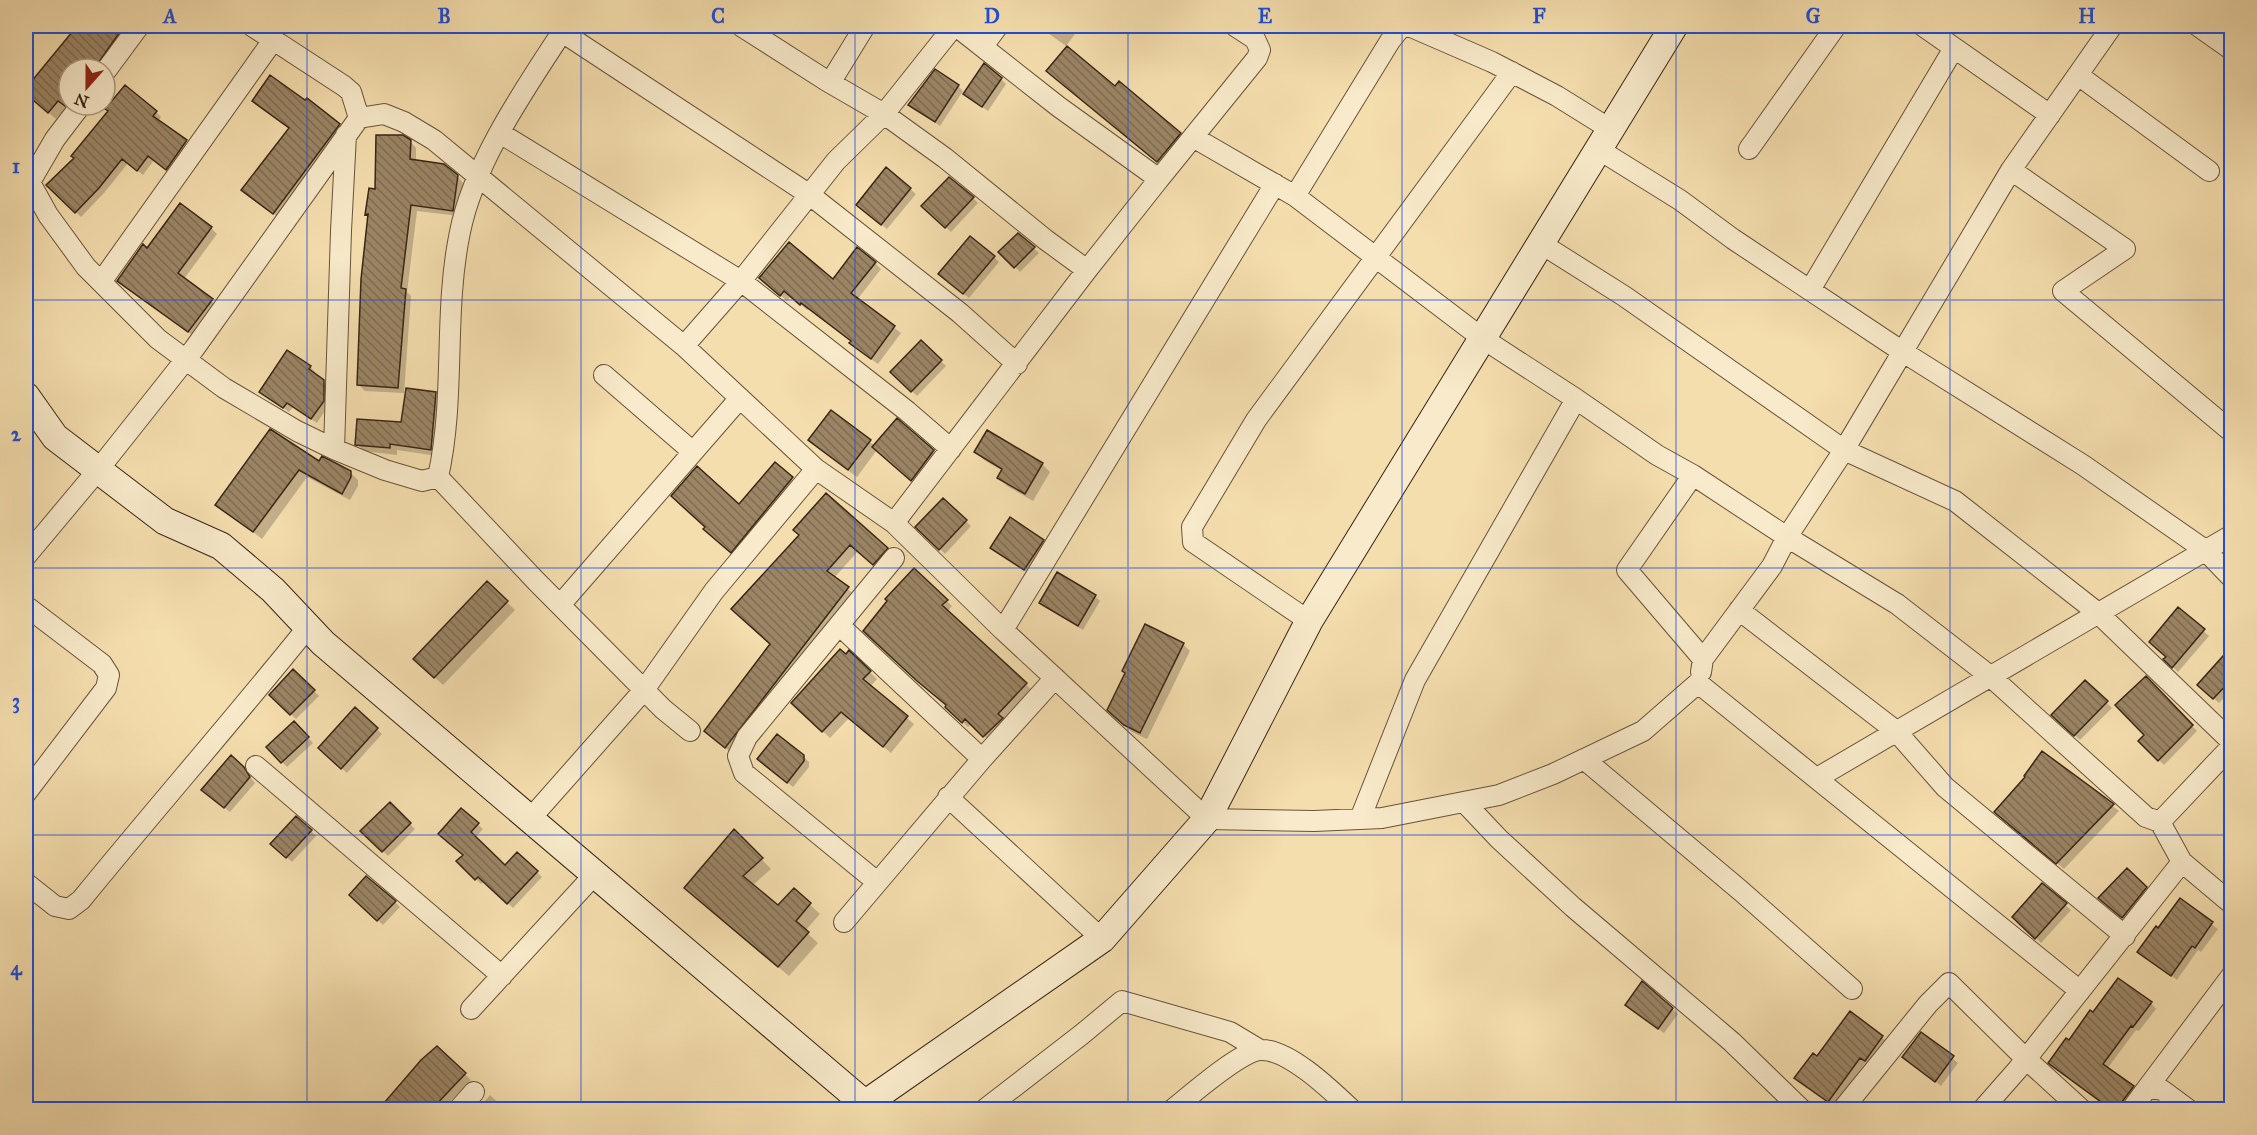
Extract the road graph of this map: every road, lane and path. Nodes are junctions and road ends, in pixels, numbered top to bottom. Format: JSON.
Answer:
{"nodes":[{"id":1,"x":139,"y":26,"type":"edge"},
{"id":2,"x":252,"y":26,"type":"edge"},
{"id":3,"x":741,"y":26,"type":"edge"},
{"id":4,"x":865,"y":26,"type":"edge"},
{"id":5,"x":955,"y":26,"type":"edge"},
{"id":6,"x":998,"y":26,"type":"edge"},
{"id":7,"x":1235,"y":26,"type":"edge"},
{"id":8,"x":1402,"y":26,"type":"edge"},
{"id":9,"x":1409,"y":26,"type":"edge"},
{"id":10,"x":1671,"y":26,"type":"edge"},
{"id":11,"x":1836,"y":26,"type":"edge"},
{"id":12,"x":1923,"y":26,"type":"edge"},
{"id":13,"x":2112,"y":26,"type":"edge"},
{"id":14,"x":2198,"y":26,"type":"edge"},
{"id":15,"x":564,"y":29,"type":"edge"},
{"id":16,"x":274,"y":39,"type":"junction"},
{"id":17,"x":983,"y":46,"type":"junction"},
{"id":18,"x":1954,"y":48,"type":"junction"},
{"id":19,"x":2232,"y":50,"type":"edge"},
{"id":20,"x":116,"y":57,"type":"edge"},
{"id":21,"x":1512,"y":72,"type":"junction"},
{"id":22,"x":2078,"y":75,"type":"junction"},
{"id":23,"x":830,"y":83,"type":"junction"},
{"id":24,"x":884,"y":114,"type":"junction"},
{"id":25,"x":2050,"y":115,"type":"junction"},
{"id":26,"x":72,"y":117,"type":"edge"},
{"id":27,"x":359,"y":118,"type":"junction"},
{"id":28,"x":500,"y":133,"type":"junction"},
{"id":29,"x":346,"y":135,"type":"junction"},
{"id":30,"x":1193,"y":137,"type":"junction"},
{"id":31,"x":1604,"y":139,"type":"junction"},
{"id":32,"x":1749,"y":149,"type":"dead end"},
{"id":33,"x":2011,"y":170,"type":"junction"},
{"id":34,"x":2209,"y":171,"type":"dead end"},
{"id":35,"x":477,"y":174,"type":"junction"},
{"id":36,"x":28,"y":178,"type":"edge"},
{"id":37,"x":1159,"y":179,"type":"junction"},
{"id":38,"x":1275,"y":184,"type":"junction"},
{"id":39,"x":810,"y":195,"type":"junction"},
{"id":40,"x":1295,"y":196,"type":"junction"},
{"id":41,"x":1540,"y":243,"type":"junction"},
{"id":42,"x":1376,"y":257,"type":"junction"},
{"id":43,"x":1087,"y":270,"type":"junction"},
{"id":44,"x":741,"y":281,"type":"junction"},
{"id":45,"x":101,"y":282,"type":"junction"},
{"id":46,"x":1810,"y":290,"type":"junction"},
{"id":47,"x":1482,"y":338,"type":"junction"},
{"id":48,"x":684,"y":346,"type":"junction"},
{"id":49,"x":1903,"y":351,"type":"junction"},
{"id":50,"x":186,"y":359,"type":"junction"},
{"id":51,"x":1017,"y":364,"type":"junction"},
{"id":52,"x":604,"y":375,"type":"dead end"},
{"id":53,"x":26,"y":396,"type":"edge"},
{"id":54,"x":740,"y":398,"type":"junction"},
{"id":55,"x":1576,"y":399,"type":"junction"},
{"id":56,"x":2232,"y":432,"type":"edge"},
{"id":57,"x":334,"y":449,"type":"junction"},
{"id":58,"x":951,"y":449,"type":"junction"},
{"id":59,"x":1844,"y":450,"type":"junction"},
{"id":60,"x":693,"y":452,"type":"junction"},
{"id":61,"x":816,"y":469,"type":"junction"},
{"id":62,"x":98,"y":470,"type":"junction"},
{"id":63,"x":1693,"y":474,"type":"junction"},
{"id":64,"x":438,"y":477,"type":"junction"},
{"id":65,"x":894,"y":523,"type":"junction"},
{"id":66,"x":2232,"y":535,"type":"edge"},
{"id":67,"x":1787,"y":537,"type":"junction"},
{"id":68,"x":2205,"y":550,"type":"junction"},
{"id":69,"x":26,"y":556,"type":"edge"},
{"id":70,"x":894,"y":558,"type":"dead end"},
{"id":71,"x":2232,"y":578,"type":"edge"},
{"id":72,"x":560,"y":605,"type":"junction"},
{"id":73,"x":26,"y":606,"type":"edge"},
{"id":74,"x":1739,"y":610,"type":"junction"},
{"id":75,"x":2098,"y":613,"type":"junction"},
{"id":76,"x":1309,"y":621,"type":"junction"},
{"id":77,"x":839,"y":625,"type":"junction"},
{"id":78,"x":308,"y":627,"type":"junction"},
{"id":79,"x":1003,"y":630,"type":"junction"},
{"id":80,"x":1703,"y":659,"type":"junction"},
{"id":81,"x":1990,"y":676,"type":"junction"},
{"id":82,"x":1055,"y":678,"type":"junction"},
{"id":83,"x":1698,"y":683,"type":"junction"},
{"id":84,"x":644,"y":690,"type":"junction"},
{"id":85,"x":690,"y":731,"type":"dead end"},
{"id":86,"x":1896,"y":731,"type":"junction"},
{"id":87,"x":2232,"y":744,"type":"edge"},
{"id":88,"x":982,"y":759,"type":"junction"},
{"id":89,"x":1584,"y":759,"type":"junction"},
{"id":90,"x":256,"y":766,"type":"dead end"},
{"id":91,"x":1817,"y":778,"type":"junction"},
{"id":92,"x":26,"y":793,"type":"edge"},
{"id":93,"x":948,"y":797,"type":"junction"},
{"id":94,"x":1465,"y":803,"type":"junction"},
{"id":95,"x":530,"y":819,"type":"junction"},
{"id":96,"x":1207,"y":819,"type":"junction"},
{"id":97,"x":1360,"y":819,"type":"junction"},
{"id":98,"x":2160,"y":822,"type":"junction"},
{"id":99,"x":2182,"y":862,"type":"junction"},
{"id":100,"x":595,"y":874,"type":"junction"},
{"id":101,"x":877,"y":882,"type":"junction"},
{"id":102,"x":26,"y":883,"type":"edge"},
{"id":103,"x":2232,"y":904,"type":"edge"},
{"id":104,"x":844,"y":922,"type":"dead end"},
{"id":105,"x":2125,"y":936,"type":"junction"},
{"id":106,"x":1102,"y":939,"type":"junction"},
{"id":107,"x":501,"y":975,"type":"junction"},
{"id":108,"x":2232,"y":975,"type":"edge"},
{"id":109,"x":1852,"y":989,"type":"dead end"},
{"id":110,"x":2080,"y":991,"type":"junction"},
{"id":111,"x":471,"y":1009,"type":"dead end"},
{"id":112,"x":1260,"y":1050,"type":"junction"},
{"id":113,"x":2026,"y":1059,"type":"junction"},
{"id":114,"x":2148,"y":1087,"type":"junction"},
{"id":115,"x":474,"y":1092,"type":"dead end"},
{"id":116,"x":862,"y":1107,"type":"edge"},
{"id":117,"x":458,"y":1110,"type":"edge"},
{"id":118,"x":984,"y":1110,"type":"edge"},
{"id":119,"x":1172,"y":1110,"type":"edge"},
{"id":120,"x":1352,"y":1110,"type":"edge"},
{"id":121,"x":1802,"y":1110,"type":"edge"},
{"id":122,"x":1842,"y":1110,"type":"edge"},
{"id":123,"x":1982,"y":1110,"type":"edge"},
{"id":124,"x":2082,"y":1110,"type":"edge"},
{"id":125,"x":2131,"y":1110,"type":"edge"},
{"id":126,"x":2188,"y":1110,"type":"edge"}],
"edges":[{"from":1,"to":20,"type":"street"},
{"from":2,"to":16,"type":"street"},
{"from":3,"to":23,"type":"street"},
{"from":4,"to":23,"type":"street"},
{"from":5,"to":17,"type":"street"},
{"from":5,"to":24,"type":"street"},
{"from":6,"to":17,"type":"street"},
{"from":7,"to":30,"type":"street"},
{"from":8,"to":40,"type":"street"},
{"from":9,"to":21,"type":"street"},
{"from":10,"to":31,"type":"street"},
{"from":11,"to":32,"type":"street"},
{"from":12,"to":18,"type":"street"},
{"from":13,"to":22,"type":"street"},
{"from":14,"to":19,"type":"street"},
{"from":15,"to":28,"type":"street"},
{"from":15,"to":39,"type":"street"},
{"from":16,"to":27,"type":"street"},
{"from":16,"to":45,"type":"street"},
{"from":17,"to":37,"type":"street"},
{"from":18,"to":25,"type":"street"},
{"from":18,"to":46,"type":"street"},
{"from":21,"to":31,"type":"street"},
{"from":21,"to":42,"type":"street"},
{"from":22,"to":25,"type":"street"},
{"from":22,"to":34,"type":"street"},
{"from":23,"to":24,"type":"street"},
{"from":24,"to":39,"type":"street"},
{"from":24,"to":43,"type":"street"},
{"from":25,"to":33,"type":"street"},
{"from":26,"to":36,"type":"street"},
{"from":27,"to":29,"type":"street"},
{"from":27,"to":35,"type":"street"},
{"from":28,"to":35,"type":"street"},
{"from":28,"to":44,"type":"street"},
{"from":29,"to":50,"type":"street"},
{"from":29,"to":57,"type":"street"},
{"from":30,"to":37,"type":"street"},
{"from":30,"to":38,"type":"street"},
{"from":31,"to":41,"type":"street"},
{"from":31,"to":46,"type":"street"},
{"from":33,"to":49,"type":"street"},
{"from":33,"to":56,"type":"street"},
{"from":35,"to":48,"type":"street"},
{"from":35,"to":64,"type":"street"},
{"from":36,"to":45,"type":"street"},
{"from":37,"to":43,"type":"street"},
{"from":38,"to":40,"type":"street"},
{"from":38,"to":79,"type":"street"},
{"from":39,"to":44,"type":"street"},
{"from":39,"to":51,"type":"street"},
{"from":40,"to":42,"type":"street"},
{"from":41,"to":47,"type":"street"},
{"from":41,"to":59,"type":"street"},
{"from":42,"to":47,"type":"street"},
{"from":42,"to":76,"type":"street"},
{"from":43,"to":51,"type":"street"},
{"from":44,"to":48,"type":"street"},
{"from":44,"to":58,"type":"street"},
{"from":45,"to":50,"type":"street"},
{"from":46,"to":49,"type":"street"},
{"from":47,"to":55,"type":"street"},
{"from":47,"to":76,"type":"street"},
{"from":48,"to":54,"type":"street"},
{"from":49,"to":59,"type":"street"},
{"from":49,"to":68,"type":"street"},
{"from":50,"to":57,"type":"street"},
{"from":50,"to":62,"type":"street"},
{"from":51,"to":58,"type":"street"},
{"from":52,"to":60,"type":"street"},
{"from":53,"to":62,"type":"street"},
{"from":54,"to":60,"type":"street"},
{"from":54,"to":61,"type":"street"},
{"from":55,"to":63,"type":"street"},
{"from":55,"to":97,"type":"street"},
{"from":57,"to":64,"type":"street"},
{"from":58,"to":65,"type":"street"},
{"from":59,"to":67,"type":"street"},
{"from":59,"to":75,"type":"street"},
{"from":60,"to":72,"type":"street"},
{"from":61,"to":65,"type":"street"},
{"from":61,"to":84,"type":"street"},
{"from":62,"to":69,"type":"street"},
{"from":62,"to":78,"type":"street"},
{"from":63,"to":67,"type":"street"},
{"from":63,"to":80,"type":"street"},
{"from":64,"to":72,"type":"street"},
{"from":65,"to":79,"type":"street"},
{"from":66,"to":68,"type":"street"},
{"from":67,"to":74,"type":"street"},
{"from":67,"to":81,"type":"street"},
{"from":68,"to":71,"type":"street"},
{"from":68,"to":75,"type":"street"},
{"from":70,"to":77,"type":"street"},
{"from":72,"to":84,"type":"street"},
{"from":73,"to":92,"type":"street"},
{"from":74,"to":80,"type":"street"},
{"from":74,"to":86,"type":"street"},
{"from":75,"to":81,"type":"street"},
{"from":75,"to":87,"type":"street"},
{"from":76,"to":96,"type":"street"},
{"from":77,"to":88,"type":"street"},
{"from":77,"to":101,"type":"street"},
{"from":78,"to":95,"type":"street"},
{"from":78,"to":102,"type":"street"},
{"from":79,"to":82,"type":"street"},
{"from":80,"to":83,"type":"street"},
{"from":81,"to":86,"type":"street"},
{"from":81,"to":98,"type":"street"},
{"from":82,"to":88,"type":"street"},
{"from":82,"to":96,"type":"street"},
{"from":83,"to":89,"type":"street"},
{"from":83,"to":91,"type":"street"},
{"from":84,"to":85,"type":"street"},
{"from":84,"to":95,"type":"street"},
{"from":86,"to":91,"type":"street"},
{"from":86,"to":105,"type":"street"},
{"from":87,"to":98,"type":"street"},
{"from":88,"to":93,"type":"street"},
{"from":89,"to":94,"type":"street"},
{"from":89,"to":109,"type":"street"},
{"from":90,"to":107,"type":"street"},
{"from":91,"to":110,"type":"street"},
{"from":93,"to":101,"type":"street"},
{"from":93,"to":106,"type":"street"},
{"from":94,"to":97,"type":"street"},
{"from":94,"to":121,"type":"street"},
{"from":95,"to":100,"type":"street"},
{"from":96,"to":97,"type":"street"},
{"from":96,"to":106,"type":"street"},
{"from":98,"to":99,"type":"street"},
{"from":99,"to":103,"type":"street"},
{"from":99,"to":105,"type":"street"},
{"from":100,"to":107,"type":"street"},
{"from":100,"to":116,"type":"street"},
{"from":101,"to":104,"type":"street"},
{"from":105,"to":110,"type":"street"},
{"from":106,"to":116,"type":"street"},
{"from":107,"to":111,"type":"street"},
{"from":108,"to":114,"type":"street"},
{"from":110,"to":113,"type":"street"},
{"from":112,"to":118,"type":"street"},
{"from":112,"to":119,"type":"street"},
{"from":112,"to":120,"type":"street"},
{"from":113,"to":122,"type":"street"},
{"from":113,"to":123,"type":"street"},
{"from":113,"to":124,"type":"street"},
{"from":114,"to":125,"type":"street"},
{"from":114,"to":126,"type":"street"},
{"from":115,"to":117,"type":"street"}]}
